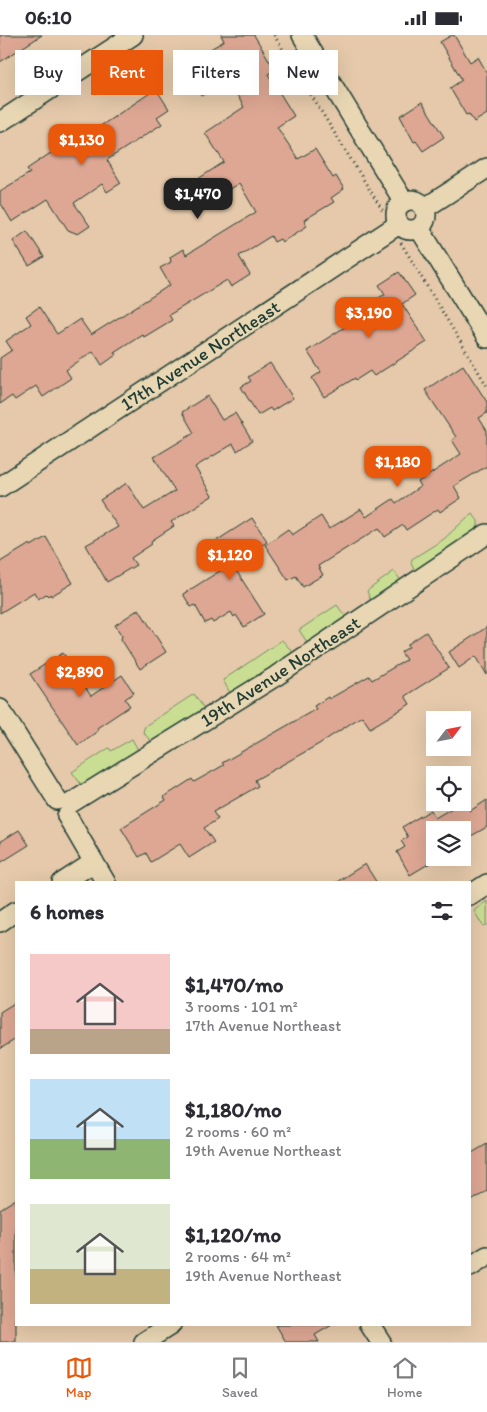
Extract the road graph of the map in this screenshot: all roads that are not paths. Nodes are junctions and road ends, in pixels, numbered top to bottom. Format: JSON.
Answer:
{"nodes":[{"id":1,"x":133,"y":35,"type":"edge"},
{"id":2,"x":302,"y":35,"type":"edge"},
{"id":3,"x":0,"y":122,"type":"edge"},
{"id":4,"x":487,"y":168,"type":"edge"},
{"id":5,"x":404,"y":202,"type":"junction"},
{"id":6,"x":425,"y":208,"type":"junction"},
{"id":7,"x":395,"y":227,"type":"junction"},
{"id":8,"x":419,"y":228,"type":"junction"},
{"id":9,"x":487,"y":338,"type":"edge"},
{"id":10,"x":0,"y":487,"type":"edge"},
{"id":11,"x":487,"y":534,"type":"edge"},
{"id":12,"x":0,"y":709,"type":"edge"},
{"id":13,"x":65,"y":806,"type":"junction"},
{"id":14,"x":94,"y":863,"type":"junction"},
{"id":15,"x":65,"y":881,"type":"edge"},
{"id":16,"x":105,"y":881,"type":"edge"},
{"id":17,"x":487,"y":884,"type":"edge"},
{"id":18,"x":471,"y":894,"type":"edge"},
{"id":19,"x":15,"y":912,"type":"edge"},
{"id":20,"x":0,"y":922,"type":"edge"},
{"id":21,"x":487,"y":1256,"type":"edge"},
{"id":22,"x":471,"y":1266,"type":"edge"},
{"id":23,"x":169,"y":1326,"type":"edge"},
{"id":24,"x":144,"y":1342,"type":"edge"}],
"edges":[{"from":1,"to":3,"type":"street"},
{"from":2,"to":5,"type":"street"},
{"from":4,"to":6,"type":"street"},
{"from":5,"to":6,"type":"street"},
{"from":5,"to":7,"type":"street"},
{"from":6,"to":8,"type":"street"},
{"from":7,"to":8,"type":"street"},
{"from":7,"to":10,"type":"street","name":"17th Avenue Northeast"},
{"from":8,"to":9,"type":"street"},
{"from":11,"to":13,"type":"street","name":"19th Avenue Northeast"},
{"from":12,"to":13,"type":"street"},
{"from":13,"to":14,"type":"street"},
{"from":14,"to":15,"type":"street"},
{"from":14,"to":16,"type":"street"},
{"from":17,"to":18,"type":"street"},
{"from":19,"to":20,"type":"street"},
{"from":21,"to":22,"type":"street"},
{"from":23,"to":24,"type":"street"}]}
